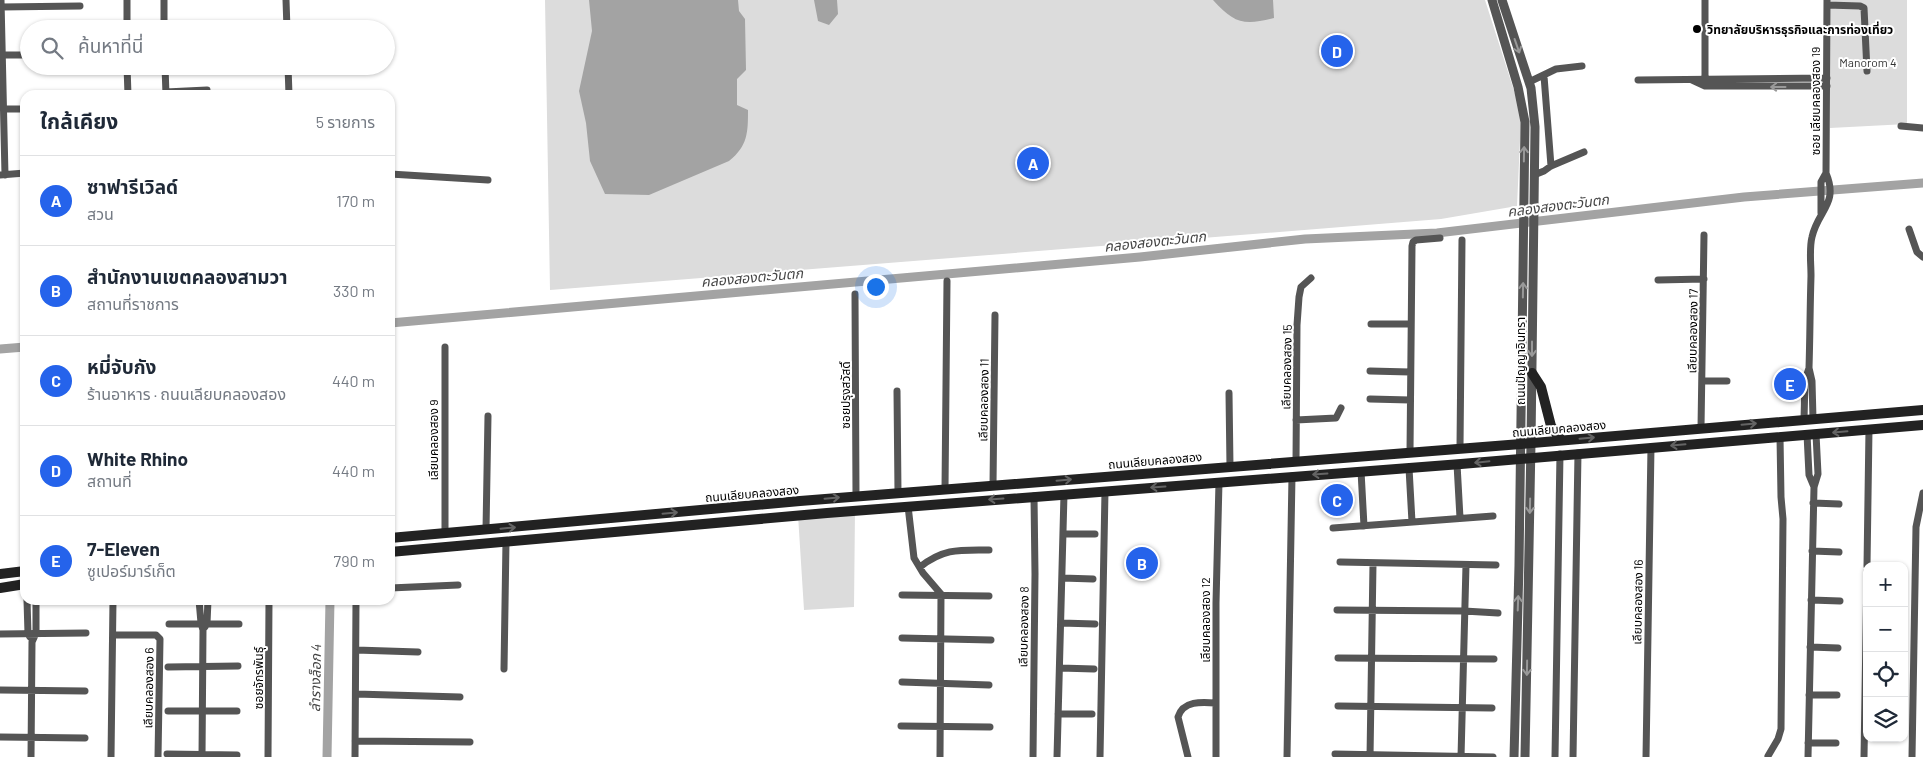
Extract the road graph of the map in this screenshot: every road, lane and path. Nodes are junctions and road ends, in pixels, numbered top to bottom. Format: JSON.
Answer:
{"nodes":[{"id":1,"x":126,"y":0,"type":"edge"},
{"id":2,"x":164,"y":0,"type":"edge"},
{"id":3,"x":286,"y":0,"type":"edge"},
{"id":4,"x":1492,"y":0,"type":"edge"},
{"id":5,"x":1502,"y":0,"type":"edge"},
{"id":6,"x":1704,"y":0,"type":"edge"},
{"id":7,"x":1,"y":3,"type":"edge"},
{"id":8,"x":1827,"y":3,"type":"edge"},
{"id":9,"x":80,"y":6,"type":"dead end"},
{"id":10,"x":127,"y":20,"type":"edge"},
{"id":11,"x":164,"y":20,"type":"edge"},
{"id":12,"x":287,"y":20,"type":"edge"},
{"id":13,"x":2,"y":55,"type":"junction"},
{"id":14,"x":20,"y":55,"type":"edge"},
{"id":15,"x":1582,"y":66,"type":"dead end"},
{"id":16,"x":1866,"y":71,"type":"dead end"},
{"id":17,"x":128,"y":75,"type":"edge"},
{"id":18,"x":165,"y":75,"type":"edge"},
{"id":19,"x":288,"y":75,"type":"edge"},
{"id":20,"x":1544,"y":76,"type":"junction"},
{"id":21,"x":1705,"y":78,"type":"junction"},
{"id":22,"x":1827,"y":78,"type":"junction"},
{"id":23,"x":1638,"y":80,"type":"dead end"},
{"id":24,"x":1692,"y":80,"type":"junction"},
{"id":25,"x":1529,"y":82,"type":"junction"},
{"id":26,"x":1705,"y":86,"type":"junction"},
{"id":27,"x":1827,"y":86,"type":"junction"},
{"id":28,"x":128,"y":90,"type":"edge"},
{"id":29,"x":166,"y":90,"type":"edge"},
{"id":30,"x":289,"y":90,"type":"edge"},
{"id":31,"x":20,"y":108,"type":"edge"},
{"id":32,"x":4,"y":109,"type":"junction"},
{"id":33,"x":1900,"y":126,"type":"dead end"},
{"id":34,"x":1923,"y":128,"type":"edge"},
{"id":35,"x":1584,"y":152,"type":"dead end"},
{"id":36,"x":1551,"y":166,"type":"junction"},
{"id":37,"x":20,"y":173,"type":"edge"},
{"id":38,"x":1826,"y":173,"type":"junction"},
{"id":39,"x":395,"y":174,"type":"edge"},
{"id":40,"x":2,"y":175,"type":"edge"},
{"id":41,"x":1534,"y":175,"type":"junction"},
{"id":42,"x":488,"y":180,"type":"dead end"},
{"id":43,"x":1821,"y":213,"type":"junction"},
{"id":44,"x":1524,"y":218,"type":"junction"},
{"id":45,"x":1534,"y":218,"type":"junction"},
{"id":46,"x":1908,"y":229,"type":"dead end"},
{"id":47,"x":1704,"y":235,"type":"dead end"},
{"id":48,"x":1440,"y":238,"type":"dead end"},
{"id":49,"x":1462,"y":240,"type":"dead end"},
{"id":50,"x":1923,"y":257,"type":"edge"},
{"id":51,"x":1311,"y":278,"type":"dead end"},
{"id":52,"x":1658,"y":280,"type":"dead end"},
{"id":53,"x":1704,"y":280,"type":"junction"},
{"id":54,"x":947,"y":281,"type":"dead end"},
{"id":55,"x":856,"y":294,"type":"dead end"},
{"id":56,"x":995,"y":315,"type":"dead end"},
{"id":57,"x":1371,"y":324,"type":"dead end"},
{"id":58,"x":1411,"y":324,"type":"junction"},
{"id":59,"x":445,"y":347,"type":"dead end"},
{"id":60,"x":1370,"y":371,"type":"dead end"},
{"id":61,"x":1410,"y":372,"type":"junction"},
{"id":62,"x":1532,"y":373,"type":"junction"},
{"id":63,"x":1702,"y":381,"type":"junction"},
{"id":64,"x":1727,"y":381,"type":"dead end"},
{"id":65,"x":897,"y":392,"type":"dead end"},
{"id":66,"x":1229,"y":393,"type":"dead end"},
{"id":67,"x":1370,"y":399,"type":"dead end"},
{"id":68,"x":1410,"y":400,"type":"junction"},
{"id":69,"x":1341,"y":408,"type":"dead end"},
{"id":70,"x":1923,"y":410,"type":"edge"},
{"id":71,"x":488,"y":416,"type":"dead end"},
{"id":72,"x":1809,"y":419,"type":"junction"},
{"id":73,"x":1296,"y":420,"type":"junction"},
{"id":74,"x":1923,"y":425,"type":"edge"},
{"id":75,"x":1701,"y":428,"type":"junction"},
{"id":76,"x":1869,"y":430,"type":"junction"},
{"id":77,"x":1812,"y":434,"type":"junction"},
{"id":78,"x":1780,"y":437,"type":"junction"},
{"id":79,"x":1561,"y":440,"type":"junction"},
{"id":80,"x":1526,"y":444,"type":"junction"},
{"id":81,"x":1651,"y":447,"type":"junction"},
{"id":82,"x":1460,"y":448,"type":"junction"},
{"id":83,"x":1410,"y":452,"type":"junction"},
{"id":84,"x":1578,"y":453,"type":"junction"},
{"id":85,"x":1560,"y":454,"type":"junction"},
{"id":86,"x":1526,"y":457,"type":"junction"},
{"id":87,"x":1296,"y":461,"type":"junction"},
{"id":88,"x":1270,"y":463,"type":"junction"},
{"id":89,"x":1457,"y":464,"type":"junction"},
{"id":90,"x":1230,"y":467,"type":"junction"},
{"id":91,"x":1409,"y":468,"type":"junction"},
{"id":92,"x":1361,"y":472,"type":"junction"},
{"id":93,"x":1292,"y":476,"type":"junction"},
{"id":94,"x":1271,"y":478,"type":"junction"},
{"id":95,"x":1219,"y":482,"type":"junction"},
{"id":96,"x":993,"y":485,"type":"junction"},
{"id":97,"x":945,"y":489,"type":"junction"},
{"id":98,"x":1105,"y":491,"type":"junction"},
{"id":99,"x":898,"y":493,"type":"junction"},
{"id":100,"x":1923,"y":493,"type":"edge"},
{"id":101,"x":1064,"y":494,"type":"junction"},
{"id":102,"x":856,"y":496,"type":"junction"},
{"id":103,"x":1034,"y":496,"type":"junction"},
{"id":104,"x":1813,"y":503,"type":"junction"},
{"id":105,"x":1839,"y":504,"type":"dead end"},
{"id":106,"x":908,"y":506,"type":"junction"},
{"id":107,"x":1493,"y":516,"type":"dead end"},
{"id":108,"x":1460,"y":518,"type":"junction"},
{"id":109,"x":1412,"y":522,"type":"junction"},
{"id":110,"x":1364,"y":526,"type":"junction"},
{"id":111,"x":1333,"y":528,"type":"dead end"},
{"id":112,"x":486,"y":530,"type":"junction"},
{"id":113,"x":444,"y":533,"type":"junction"},
{"id":114,"x":1063,"y":534,"type":"junction"},
{"id":115,"x":1094,"y":534,"type":"dead end"},
{"id":116,"x":395,"y":538,"type":"edge"},
{"id":117,"x":506,"y":542,"type":"junction"},
{"id":118,"x":989,"y":550,"type":"dead end"},
{"id":119,"x":1812,"y":551,"type":"junction"},
{"id":120,"x":395,"y":552,"type":"edge"},
{"id":121,"x":1839,"y":552,"type":"dead end"},
{"id":122,"x":1340,"y":562,"type":"dead end"},
{"id":123,"x":1867,"y":562,"type":"edge"},
{"id":124,"x":1373,"y":564,"type":"junction"},
{"id":125,"x":1466,"y":564,"type":"junction"},
{"id":126,"x":1496,"y":564,"type":"dead end"},
{"id":127,"x":920,"y":567,"type":"junction"},
{"id":128,"x":20,"y":571,"type":"edge"},
{"id":129,"x":0,"y":574,"type":"edge"},
{"id":130,"x":1062,"y":578,"type":"junction"},
{"id":131,"x":1093,"y":580,"type":"dead end"},
{"id":132,"x":20,"y":585,"type":"edge"},
{"id":133,"x":458,"y":585,"type":"dead end"},
{"id":134,"x":395,"y":587,"type":"edge"},
{"id":135,"x":0,"y":588,"type":"edge"},
{"id":136,"x":941,"y":594,"type":"junction"},
{"id":137,"x":902,"y":595,"type":"dead end"},
{"id":138,"x":988,"y":596,"type":"dead end"},
{"id":139,"x":1811,"y":600,"type":"junction"},
{"id":140,"x":1840,"y":601,"type":"dead end"},
{"id":141,"x":27,"y":605,"type":"edge"},
{"id":142,"x":36,"y":605,"type":"edge"},
{"id":143,"x":113,"y":605,"type":"edge"},
{"id":144,"x":200,"y":605,"type":"edge"},
{"id":145,"x":207,"y":605,"type":"edge"},
{"id":146,"x":269,"y":605,"type":"edge"},
{"id":147,"x":356,"y":605,"type":"edge"},
{"id":148,"x":1866,"y":607,"type":"edge"},
{"id":149,"x":1338,"y":610,"type":"dead end"},
{"id":150,"x":1372,"y":610,"type":"junction"},
{"id":151,"x":1464,"y":611,"type":"junction"},
{"id":152,"x":1498,"y":613,"type":"dead end"},
{"id":153,"x":1061,"y":623,"type":"junction"},
{"id":154,"x":169,"y":624,"type":"dead end"},
{"id":155,"x":239,"y":624,"type":"dead end"},
{"id":156,"x":1095,"y":624,"type":"dead end"},
{"id":157,"x":204,"y":625,"type":"junction"},
{"id":158,"x":36,"y":633,"type":"junction"},
{"id":159,"x":86,"y":633,"type":"dead end"},
{"id":160,"x":0,"y":634,"type":"edge"},
{"id":161,"x":28,"y":634,"type":"junction"},
{"id":162,"x":113,"y":635,"type":"junction"},
{"id":163,"x":902,"y":638,"type":"dead end"},
{"id":164,"x":941,"y":639,"type":"junction"},
{"id":165,"x":990,"y":640,"type":"dead end"},
{"id":166,"x":32,"y":642,"type":"junction"},
{"id":167,"x":1810,"y":648,"type":"junction"},
{"id":168,"x":1838,"y":648,"type":"dead end"},
{"id":169,"x":356,"y":650,"type":"junction"},
{"id":170,"x":418,"y":652,"type":"dead end"},
{"id":171,"x":1338,"y":658,"type":"dead end"},
{"id":172,"x":1372,"y":658,"type":"junction"},
{"id":173,"x":1463,"y":659,"type":"junction"},
{"id":174,"x":1494,"y":659,"type":"dead end"},
{"id":175,"x":238,"y":666,"type":"dead end"},
{"id":176,"x":168,"y":667,"type":"dead end"},
{"id":177,"x":203,"y":667,"type":"junction"},
{"id":178,"x":504,"y":668,"type":"dead end"},
{"id":179,"x":1060,"y":668,"type":"junction"},
{"id":180,"x":1094,"y":668,"type":"dead end"},
{"id":181,"x":902,"y":682,"type":"dead end"},
{"id":182,"x":941,"y":683,"type":"junction"},
{"id":183,"x":989,"y":685,"type":"dead end"},
{"id":184,"x":0,"y":690,"type":"edge"},
{"id":185,"x":32,"y":690,"type":"junction"},
{"id":186,"x":85,"y":691,"type":"dead end"},
{"id":187,"x":356,"y":694,"type":"junction"},
{"id":188,"x":1837,"y":695,"type":"dead end"},
{"id":189,"x":1809,"y":696,"type":"junction"},
{"id":190,"x":460,"y":697,"type":"dead end"},
{"id":191,"x":1216,"y":703,"type":"junction"},
{"id":192,"x":1338,"y":706,"type":"dead end"},
{"id":193,"x":1371,"y":706,"type":"junction"},
{"id":194,"x":1462,"y":707,"type":"junction"},
{"id":195,"x":1492,"y":708,"type":"dead end"},
{"id":196,"x":202,"y":711,"type":"junction"},
{"id":197,"x":238,"y":711,"type":"dead end"},
{"id":198,"x":168,"y":712,"type":"dead end"},
{"id":199,"x":1058,"y":714,"type":"junction"},
{"id":200,"x":1092,"y":714,"type":"dead end"},
{"id":201,"x":901,"y":726,"type":"dead end"},
{"id":202,"x":941,"y":726,"type":"junction"},
{"id":203,"x":990,"y":727,"type":"dead end"},
{"id":204,"x":0,"y":737,"type":"edge"},
{"id":205,"x":31,"y":737,"type":"junction"},
{"id":206,"x":85,"y":738,"type":"dead end"},
{"id":207,"x":355,"y":741,"type":"junction"},
{"id":208,"x":470,"y":742,"type":"dead end"},
{"id":209,"x":1808,"y":743,"type":"junction"},
{"id":210,"x":1836,"y":743,"type":"dead end"},
{"id":211,"x":167,"y":754,"type":"dead end"},
{"id":212,"x":1335,"y":754,"type":"dead end"},
{"id":213,"x":237,"y":755,"type":"dead end"},
{"id":214,"x":202,"y":756,"type":"edge"},
{"id":215,"x":1370,"y":756,"type":"edge"},
{"id":216,"x":1461,"y":756,"type":"edge"},
{"id":217,"x":1493,"y":756,"type":"edge"},
{"id":218,"x":1768,"y":756,"type":"dead end"},
{"id":219,"x":31,"y":757,"type":"edge"},
{"id":220,"x":110,"y":757,"type":"edge"},
{"id":221,"x":158,"y":757,"type":"edge"},
{"id":222,"x":268,"y":757,"type":"edge"},
{"id":223,"x":355,"y":757,"type":"edge"},
{"id":224,"x":940,"y":757,"type":"edge"},
{"id":225,"x":1033,"y":757,"type":"edge"},
{"id":226,"x":1057,"y":757,"type":"edge"},
{"id":227,"x":1100,"y":757,"type":"edge"},
{"id":228,"x":1188,"y":757,"type":"edge"},
{"id":229,"x":1216,"y":757,"type":"edge"},
{"id":230,"x":1287,"y":757,"type":"edge"},
{"id":231,"x":1514,"y":757,"type":"edge"},
{"id":232,"x":1525,"y":757,"type":"edge"},
{"id":233,"x":1555,"y":757,"type":"edge"},
{"id":234,"x":1573,"y":757,"type":"edge"},
{"id":235,"x":1646,"y":757,"type":"edge"},
{"id":236,"x":1808,"y":757,"type":"edge"},
{"id":237,"x":1864,"y":757,"type":"edge"},
{"id":238,"x":1912,"y":757,"type":"edge"}],
"edges":[{"from":1,"to":10,"type":"street"},
{"from":2,"to":11,"type":"street"},
{"from":3,"to":12,"type":"street"},
{"from":44,"to":4,"type":"street","name":"ถนนปัญญาอินทรา","one_way":true},
{"from":5,"to":25,"type":"street","name":"ถนนปัญญาอินทรา","one_way":true},
{"from":6,"to":21,"type":"street"},
{"from":7,"to":9,"type":"street"},
{"from":7,"to":13,"type":"street"},
{"from":8,"to":16,"type":"street"},
{"from":8,"to":22,"type":"street","name":"ซอย เลียบคลองสอง 19"},
{"from":13,"to":14,"type":"street"},
{"from":13,"to":32,"type":"street"},
{"from":15,"to":20,"type":"street"},
{"from":17,"to":28,"type":"street"},
{"from":18,"to":29,"type":"street"},
{"from":19,"to":30,"type":"street"},
{"from":20,"to":25,"type":"street"},
{"from":20,"to":36,"type":"street"},
{"from":21,"to":22,"type":"street"},
{"from":21,"to":24,"type":"street"},
{"from":21,"to":26,"type":"street"},
{"from":22,"to":27,"type":"street","name":"ซอย เลียบคลองสอง 19"},
{"from":23,"to":24,"type":"street"},
{"from":24,"to":26,"type":"street"},
{"from":25,"to":41,"type":"street","name":"ถนนปัญญาอินทรา"},
{"from":27,"to":26,"type":"street","one_way":true},
{"from":27,"to":38,"type":"street","name":"ซอย เลียบคลองสอง 19"},
{"from":31,"to":32,"type":"street"},
{"from":32,"to":40,"type":"street"},
{"from":33,"to":34,"type":"street"},
{"from":35,"to":36,"type":"street"},
{"from":36,"to":41,"type":"street"},
{"from":37,"to":40,"type":"street"},
{"from":38,"to":43,"type":"street","name":"ซอย เลียบคลองสอง 19"},
{"from":38,"to":43,"type":"street","name":"ซอย เลียบคลองสอง 19"},
{"from":39,"to":42,"type":"street"},
{"from":41,"to":45,"type":"street","name":"ถนนปัญญาอินทรา"},
{"from":43,"to":72,"type":"street","name":"ซอย เลียบคลองสอง 19"},
{"from":44,"to":45,"type":"street"},
{"from":80,"to":44,"type":"street","name":"ถนนปัญญาอินทรา","one_way":true},
{"from":45,"to":62,"type":"street","name":"ถนนปัญญาอินทรา","one_way":true},
{"from":46,"to":50,"type":"street"},
{"from":47,"to":53,"type":"street","name":"เลียบคลองสอง 17"},
{"from":48,"to":58,"type":"street"},
{"from":49,"to":82,"type":"street"},
{"from":51,"to":73,"type":"street","name":"เลียบคลองสอง 15"},
{"from":52,"to":53,"type":"street"},
{"from":53,"to":63,"type":"street","name":"เลียบคลองสอง 17"},
{"from":54,"to":97,"type":"street"},
{"from":55,"to":102,"type":"street","name":"ซอยปรุงสวัสดิ์"},
{"from":56,"to":96,"type":"street","name":"เลียบคลองสอง 11"},
{"from":57,"to":58,"type":"street"},
{"from":58,"to":61,"type":"street"},
{"from":59,"to":113,"type":"street","name":"เลียบคลองสอง 9"},
{"from":60,"to":61,"type":"street"},
{"from":61,"to":68,"type":"street"},
{"from":62,"to":79,"type":"main road"},
{"from":62,"to":80,"type":"street","name":"ถนนปัญญาอินทรา"},
{"from":63,"to":64,"type":"street"},
{"from":63,"to":75,"type":"street","name":"เลียบคลองสอง 17"},
{"from":65,"to":99,"type":"street"},
{"from":66,"to":90,"type":"street"},
{"from":67,"to":68,"type":"street"},
{"from":68,"to":83,"type":"street"},
{"from":69,"to":73,"type":"street"},
{"from":70,"to":72,"type":"main road","name":"ถนนเลียบคลองสอง"},
{"from":71,"to":112,"type":"street"},
{"from":75,"to":72,"type":"main road","name":"ถนนเลียบคลองสอง","one_way":true},
{"from":73,"to":87,"type":"street","name":"เลียบคลองสอง 15"},
{"from":74,"to":76,"type":"main road"},
{"from":79,"to":75,"type":"main road","name":"ถนนเลียบคลองสอง","one_way":true},
{"from":76,"to":77,"type":"main road","one_way":true},
{"from":76,"to":123,"type":"street"},
{"from":77,"to":78,"type":"main road"},
{"from":77,"to":104,"type":"street"},
{"from":78,"to":81,"type":"main road","one_way":true},
{"from":78,"to":218,"type":"street"},
{"from":79,"to":80,"type":"main road","name":"ถนนเลียบคลองสอง"},
{"from":80,"to":82,"type":"main road","name":"ถนนเลียบคลองสอง"},
{"from":80,"to":86,"type":"street","name":"ถนนปัญญาอินทรา"},
{"from":81,"to":84,"type":"main road"},
{"from":81,"to":235,"type":"street","name":"เลียบคลองสอง 16"},
{"from":82,"to":83,"type":"main road","name":"ถนนเลียบคลองสอง"},
{"from":83,"to":87,"type":"main road","name":"ถนนเลียบคลองสอง"},
{"from":84,"to":85,"type":"main road"},
{"from":84,"to":234,"type":"street"},
{"from":85,"to":86,"type":"main road"},
{"from":85,"to":233,"type":"street"},
{"from":86,"to":89,"type":"main road","one_way":true},
{"from":231,"to":86,"type":"street","name":"ถนนปัญญาอินทรา","one_way":true},
{"from":86,"to":232,"type":"street","name":"ถนนปัญญาอินทรา","one_way":true},
{"from":87,"to":88,"type":"main road","name":"ถนนเลียบคลองสอง"},
{"from":88,"to":90,"type":"main road","name":"ถนนเลียบคลองสอง"},
{"from":88,"to":94,"type":"main road"},
{"from":89,"to":91,"type":"main road"},
{"from":89,"to":108,"type":"street"},
{"from":96,"to":90,"type":"main road","name":"ถนนเลียบคลองสอง","one_way":true},
{"from":91,"to":92,"type":"main road"},
{"from":91,"to":109,"type":"street"},
{"from":92,"to":93,"type":"main road","one_way":true},
{"from":92,"to":110,"type":"street"},
{"from":93,"to":94,"type":"main road"},
{"from":93,"to":230,"type":"street"},
{"from":94,"to":95,"type":"main road"},
{"from":95,"to":98,"type":"main road","one_way":true},
{"from":95,"to":191,"type":"street","name":"เลียบคลองสอง 12"},
{"from":96,"to":97,"type":"main road","name":"ถนนเลียบคลองสอง"},
{"from":97,"to":99,"type":"main road","name":"ถนนเลียบคลองสอง"},
{"from":98,"to":101,"type":"main road"},
{"from":98,"to":227,"type":"street"},
{"from":99,"to":102,"type":"main road","name":"ถนนเลียบคลองสอง"},
{"from":100,"to":238,"type":"street"},
{"from":101,"to":103,"type":"main road"},
{"from":101,"to":114,"type":"street"},
{"from":112,"to":102,"type":"main road","name":"ถนนเลียบคลองสอง","one_way":true},
{"from":103,"to":106,"type":"main road","one_way":true},
{"from":103,"to":225,"type":"street","name":"เลียบคลองสอง 8"},
{"from":104,"to":105,"type":"street"},
{"from":104,"to":119,"type":"street"},
{"from":106,"to":117,"type":"main road"},
{"from":106,"to":127,"type":"street"},
{"from":107,"to":108,"type":"street"},
{"from":108,"to":109,"type":"street"},
{"from":109,"to":110,"type":"street"},
{"from":110,"to":111,"type":"street"},
{"from":112,"to":113,"type":"main road","name":"ถนนเลียบคลองสอง"},
{"from":113,"to":116,"type":"main road","name":"ถนนเลียบคลองสอง"},
{"from":114,"to":115,"type":"street"},
{"from":114,"to":130,"type":"street"},
{"from":117,"to":120,"type":"main road"},
{"from":117,"to":178,"type":"street"},
{"from":118,"to":127,"type":"street"},
{"from":119,"to":121,"type":"street"},
{"from":119,"to":139,"type":"street"},
{"from":122,"to":124,"type":"street"},
{"from":124,"to":125,"type":"street"},
{"from":124,"to":150,"type":"street"},
{"from":125,"to":126,"type":"street"},
{"from":125,"to":151,"type":"street"},
{"from":127,"to":136,"type":"street"},
{"from":128,"to":129,"type":"main road"},
{"from":130,"to":131,"type":"street"},
{"from":130,"to":153,"type":"street"},
{"from":132,"to":135,"type":"main road"},
{"from":133,"to":134,"type":"street"},
{"from":136,"to":137,"type":"street"},
{"from":136,"to":138,"type":"street"},
{"from":136,"to":164,"type":"street"},
{"from":139,"to":140,"type":"street"},
{"from":139,"to":167,"type":"street"},
{"from":141,"to":161,"type":"street"},
{"from":142,"to":158,"type":"street"},
{"from":143,"to":162,"type":"street"},
{"from":144,"to":157,"type":"street"},
{"from":145,"to":157,"type":"street"},
{"from":146,"to":222,"type":"street","name":"ซอยจักรพันธุ์"},
{"from":147,"to":169,"type":"street"},
{"from":148,"to":237,"type":"street"},
{"from":149,"to":150,"type":"street"},
{"from":150,"to":151,"type":"street"},
{"from":150,"to":172,"type":"street"},
{"from":151,"to":152,"type":"street"},
{"from":151,"to":173,"type":"street"},
{"from":153,"to":156,"type":"street"},
{"from":153,"to":179,"type":"street"},
{"from":154,"to":157,"type":"street"},
{"from":155,"to":157,"type":"street"},
{"from":157,"to":177,"type":"street"},
{"from":158,"to":159,"type":"street"},
{"from":158,"to":161,"type":"street"},
{"from":158,"to":166,"type":"street"},
{"from":160,"to":161,"type":"street"},
{"from":161,"to":166,"type":"street"},
{"from":162,"to":220,"type":"street"},
{"from":162,"to":221,"type":"street","name":"เลียบคลองสอง 6"},
{"from":163,"to":164,"type":"street"},
{"from":164,"to":165,"type":"street"},
{"from":164,"to":182,"type":"street"},
{"from":166,"to":185,"type":"street"},
{"from":167,"to":168,"type":"street"},
{"from":167,"to":189,"type":"street"},
{"from":169,"to":170,"type":"street"},
{"from":169,"to":187,"type":"street"},
{"from":171,"to":172,"type":"street"},
{"from":172,"to":173,"type":"street"},
{"from":172,"to":193,"type":"street"},
{"from":173,"to":174,"type":"street"},
{"from":173,"to":194,"type":"street"},
{"from":175,"to":177,"type":"street"},
{"from":176,"to":177,"type":"street"},
{"from":177,"to":196,"type":"street"},
{"from":179,"to":180,"type":"street"},
{"from":179,"to":199,"type":"street"},
{"from":181,"to":182,"type":"street"},
{"from":182,"to":183,"type":"street"},
{"from":182,"to":202,"type":"street"},
{"from":184,"to":185,"type":"street"},
{"from":185,"to":186,"type":"street"},
{"from":185,"to":205,"type":"street"},
{"from":187,"to":190,"type":"street"},
{"from":187,"to":207,"type":"street"},
{"from":188,"to":189,"type":"street"},
{"from":189,"to":209,"type":"street"},
{"from":191,"to":228,"type":"street"},
{"from":191,"to":229,"type":"street","name":"เลียบคลองสอง 12"},
{"from":192,"to":193,"type":"street"},
{"from":193,"to":194,"type":"street"},
{"from":193,"to":215,"type":"street"},
{"from":194,"to":195,"type":"street"},
{"from":194,"to":216,"type":"street"},
{"from":196,"to":197,"type":"street"},
{"from":196,"to":198,"type":"street"},
{"from":196,"to":214,"type":"street"},
{"from":199,"to":200,"type":"street"},
{"from":199,"to":226,"type":"street"},
{"from":201,"to":202,"type":"street"},
{"from":202,"to":203,"type":"street"},
{"from":202,"to":224,"type":"street"},
{"from":204,"to":205,"type":"street"},
{"from":205,"to":206,"type":"street"},
{"from":205,"to":219,"type":"street"},
{"from":207,"to":208,"type":"street"},
{"from":207,"to":223,"type":"street"},
{"from":209,"to":210,"type":"street"},
{"from":209,"to":236,"type":"street"},
{"from":211,"to":214,"type":"street"},
{"from":212,"to":215,"type":"street"},
{"from":213,"to":214,"type":"street"},
{"from":215,"to":216,"type":"street"},
{"from":216,"to":217,"type":"street"}]}
